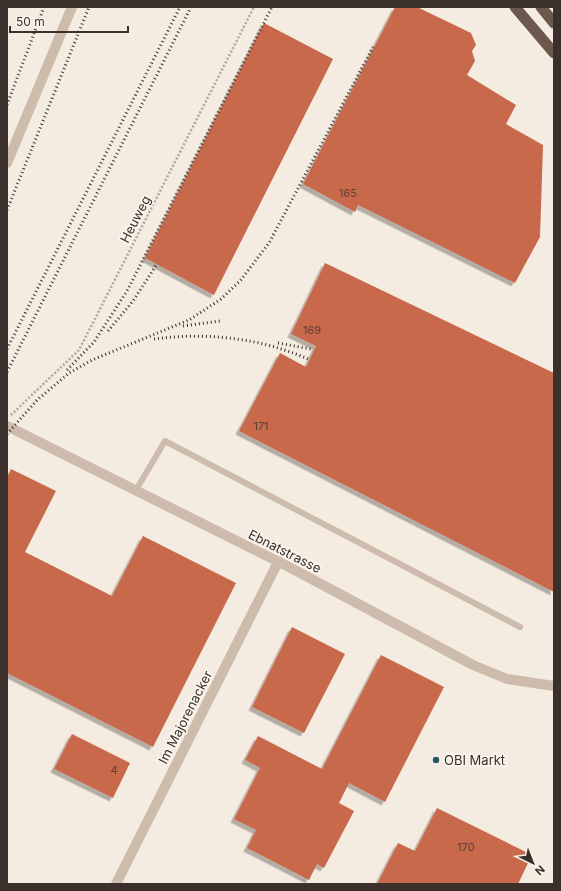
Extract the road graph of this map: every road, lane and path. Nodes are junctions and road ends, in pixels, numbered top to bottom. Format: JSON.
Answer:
{"nodes":[{"id":1,"x":72,"y":7,"type":"edge"},
{"id":2,"x":254,"y":7,"type":"edge"},
{"id":3,"x":515,"y":7,"type":"edge"},
{"id":4,"x":541,"y":7,"type":"edge"},
{"id":5,"x":554,"y":23,"type":"edge"},
{"id":6,"x":554,"y":54,"type":"edge"},
{"id":7,"x":7,"y":163,"type":"edge"},
{"id":8,"x":8,"y":419,"type":"edge"},
{"id":9,"x":7,"y":426,"type":"edge"},
{"id":10,"x":136,"y":490,"type":"junction"},
{"id":11,"x":278,"y":562,"type":"junction"},
{"id":12,"x":520,"y":627,"type":"dead end"},
{"id":13,"x":554,"y":686,"type":"edge"},
{"id":14,"x":116,"y":884,"type":"edge"}],
"edges":[{"from":1,"to":7,"type":"street"},
{"from":2,"to":8,"type":"path","name":"Heuweg"},
{"from":3,"to":6,"type":"highway"},
{"from":4,"to":5,"type":"highway"},
{"from":9,"to":10,"type":"street","name":"Ebnatstrasse"},
{"from":10,"to":11,"type":"street","name":"Ebnatstrasse"},
{"from":10,"to":12,"type":"lane"},
{"from":11,"to":13,"type":"street","name":"Ebnatstrasse"},
{"from":11,"to":14,"type":"street","name":"Im Majorenacker"}]}
